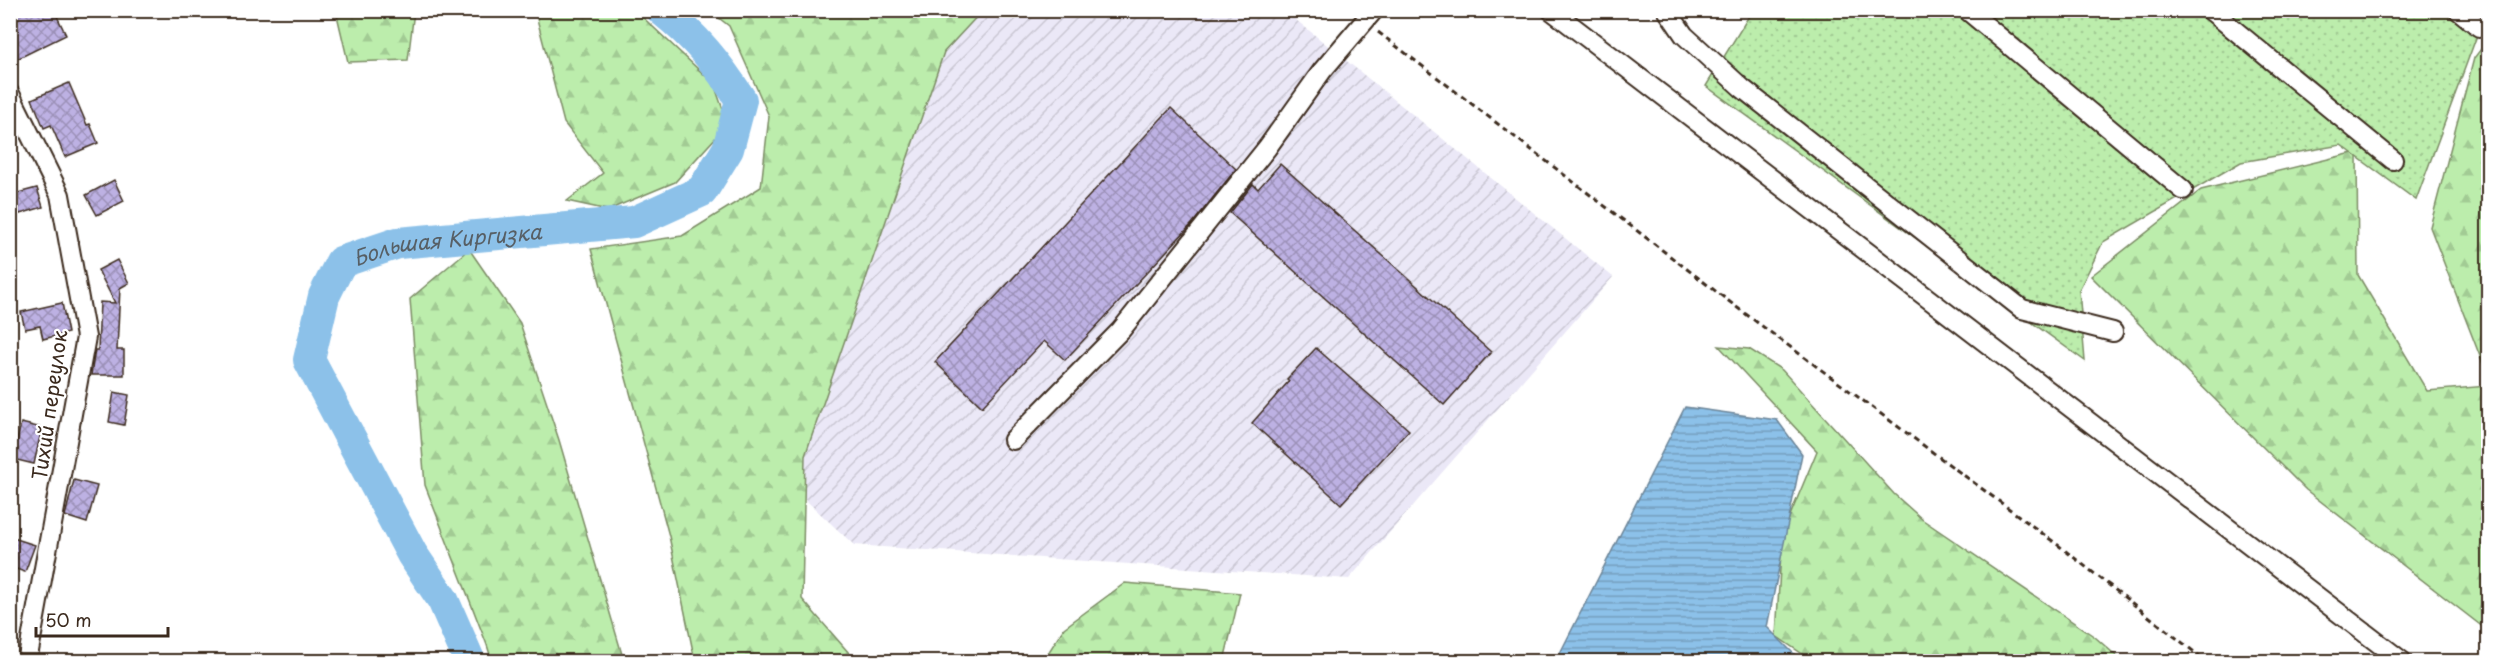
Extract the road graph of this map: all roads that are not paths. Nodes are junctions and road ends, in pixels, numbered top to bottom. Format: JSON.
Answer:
{"nodes":[{"id":1,"x":1667,"y":10,"type":"edge"},
{"id":2,"x":1966,"y":10,"type":"edge"},
{"id":3,"x":2210,"y":10,"type":"edge"},
{"id":4,"x":2458,"y":10,"type":"edge"},
{"id":5,"x":1552,"y":11,"type":"edge"},
{"id":6,"x":1369,"y":16,"type":"edge"},
{"id":7,"x":2480,"y":27,"type":"dead end"},
{"id":8,"x":10,"y":94,"type":"edge"},
{"id":9,"x":2393,"y":160,"type":"dead end"},
{"id":10,"x":2183,"y":190,"type":"dead end"},
{"id":11,"x":2113,"y":332,"type":"dead end"},
{"id":12,"x":1013,"y":440,"type":"dead end"},
{"id":13,"x":27,"y":662,"type":"edge"},
{"id":14,"x":2403,"y":662,"type":"edge"}],
"edges":[{"from":1,"to":11,"type":"street"},
{"from":2,"to":10,"type":"street"},
{"from":3,"to":9,"type":"street"},
{"from":4,"to":7,"type":"street"},
{"from":5,"to":14,"type":"street"},
{"from":6,"to":12,"type":"street"},
{"from":8,"to":13,"type":"street","name":"Тихий переулок"}]}
